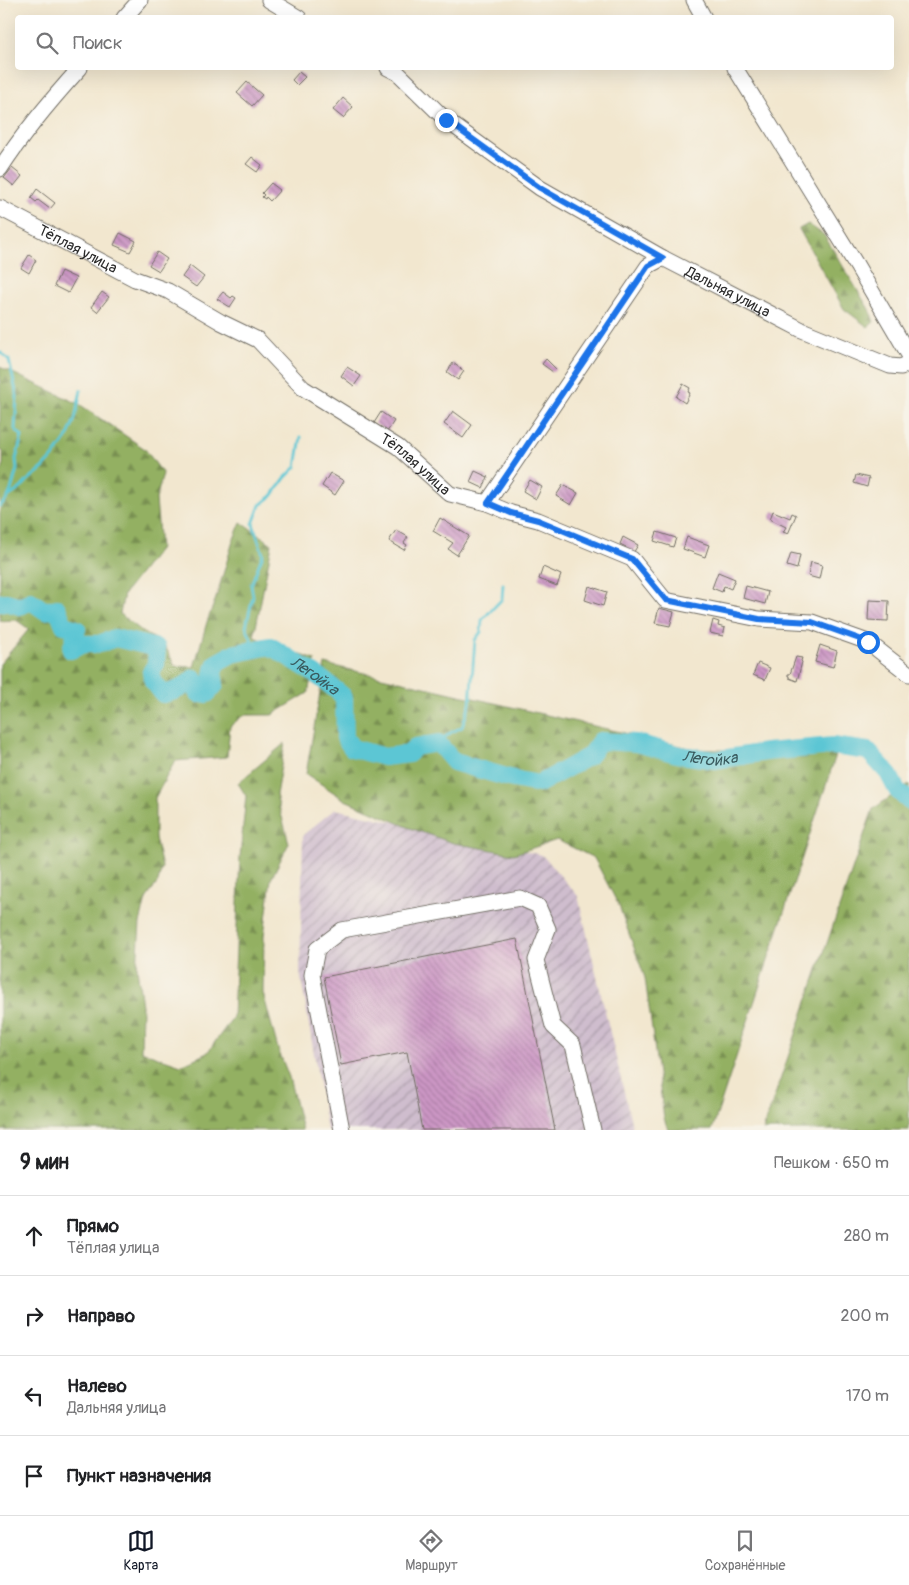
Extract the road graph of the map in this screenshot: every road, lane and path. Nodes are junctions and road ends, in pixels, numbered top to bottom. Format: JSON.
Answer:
{"nodes":[{"id":1,"x":140,"y":0,"type":"edge"},
{"id":2,"x":269,"y":0,"type":"edge"},
{"id":3,"x":694,"y":0,"type":"edge"},
{"id":4,"x":127,"y":15,"type":"edge"},
{"id":5,"x":294,"y":15,"type":"edge"},
{"id":6,"x":702,"y":15,"type":"edge"},
{"id":7,"x":78,"y":70,"type":"edge"},
{"id":8,"x":392,"y":70,"type":"edge"},
{"id":9,"x":736,"y":70,"type":"edge"},
{"id":10,"x":0,"y":169,"type":"edge"},
{"id":11,"x":0,"y":208,"type":"edge"},
{"id":12,"x":663,"y":258,"type":"junction"},
{"id":13,"x":909,"y":355,"type":"edge"},
{"id":14,"x":909,"y":363,"type":"edge"},
{"id":15,"x":488,"y":503,"type":"junction"},
{"id":16,"x":909,"y":674,"type":"edge"},
{"id":17,"x":342,"y":1130,"type":"edge"},
{"id":18,"x":593,"y":1130,"type":"edge"}],
"edges":[{"from":1,"to":4,"type":"street"},
{"from":2,"to":5,"type":"street"},
{"from":3,"to":6,"type":"street"},
{"from":7,"to":10,"type":"street"},
{"from":8,"to":12,"type":"street","name":"Дальняя улица"},
{"from":9,"to":13,"type":"street"},
{"from":11,"to":15,"type":"street","name":"Тёплая улица"},
{"from":12,"to":14,"type":"street","name":"Дальняя улица"},
{"from":12,"to":15,"type":"street"},
{"from":15,"to":16,"type":"street","name":"Тёплая улица"},
{"from":17,"to":18,"type":"street"}]}
